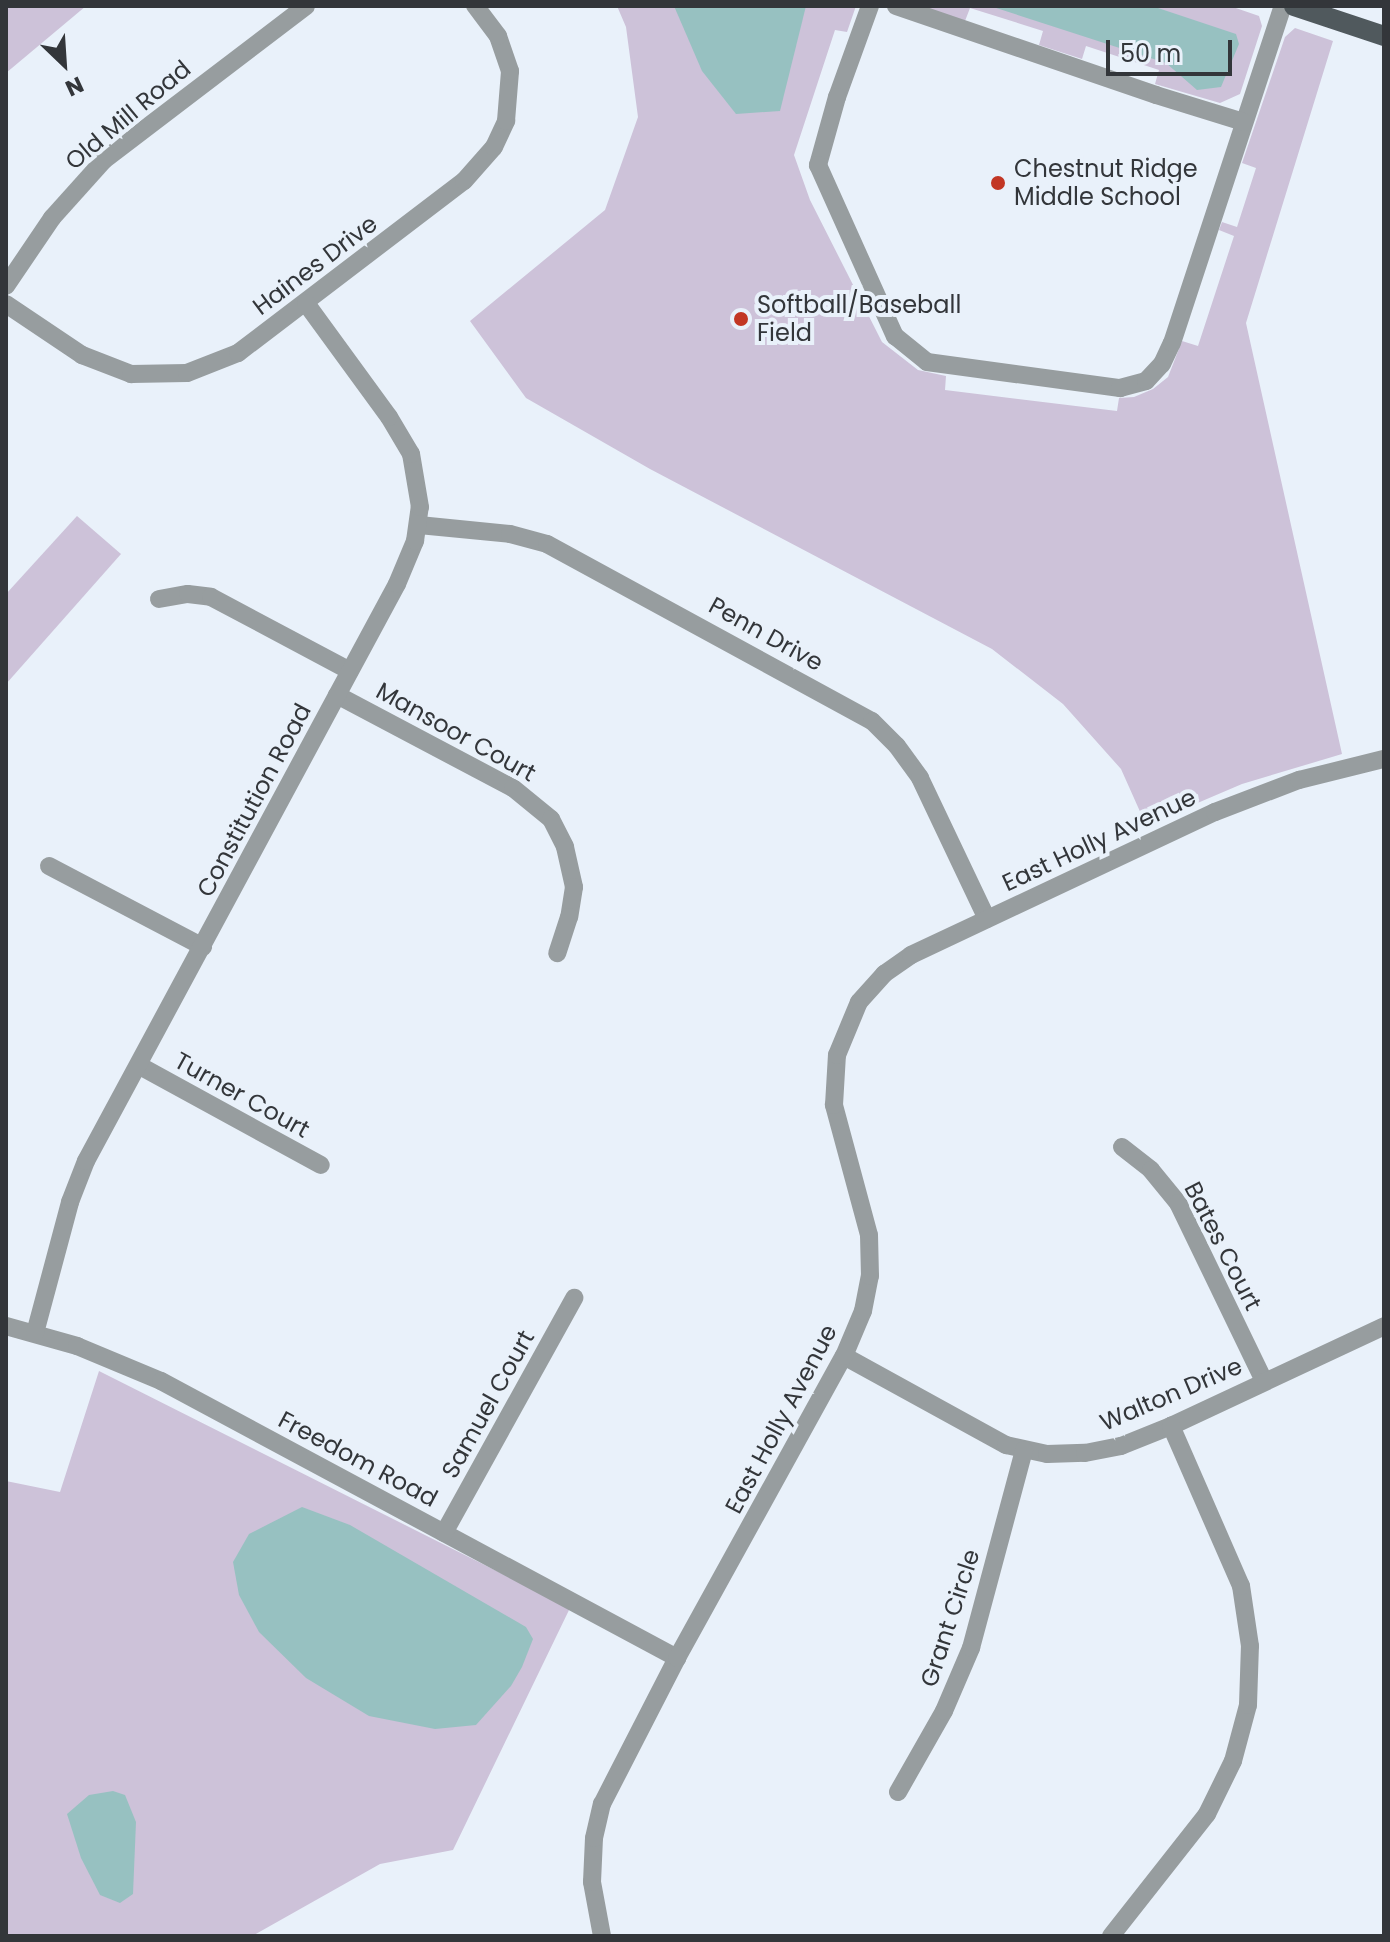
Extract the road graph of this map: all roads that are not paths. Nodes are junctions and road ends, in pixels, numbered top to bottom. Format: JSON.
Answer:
{"nodes":[{"id":1,"x":306,"y":6,"type":"edge"},
{"id":2,"x":475,"y":6,"type":"edge"},
{"id":3,"x":870,"y":6,"type":"edge"},
{"id":4,"x":896,"y":6,"type":"edge"},
{"id":5,"x":1283,"y":6,"type":"edge"},
{"id":6,"x":1294,"y":6,"type":"edge"},
{"id":7,"x":1384,"y":36,"type":"edge"},
{"id":8,"x":1244,"y":122,"type":"junction"},
{"id":9,"x":6,"y":286,"type":"edge"},
{"id":10,"x":306,"y":303,"type":"junction"},
{"id":11,"x":6,"y":304,"type":"edge"},
{"id":12,"x":419,"y":525,"type":"junction"},
{"id":13,"x":159,"y":599,"type":"dead end"},
{"id":14,"x":350,"y":671,"type":"junction"},
{"id":15,"x":337,"y":695,"type":"junction"},
{"id":16,"x":1384,"y":759,"type":"edge"},
{"id":17,"x":49,"y":866,"type":"dead end"},
{"id":18,"x":987,"y":919,"type":"junction"},
{"id":19,"x":203,"y":947,"type":"junction"},
{"id":20,"x":557,"y":953,"type":"dead end"},
{"id":21,"x":140,"y":1066,"type":"junction"},
{"id":22,"x":1122,"y":1147,"type":"dead end"},
{"id":23,"x":321,"y":1165,"type":"dead end"},
{"id":24,"x":574,"y":1298,"type":"dead end"},
{"id":25,"x":6,"y":1326,"type":"edge"},
{"id":26,"x":1383,"y":1329,"type":"edge"},
{"id":27,"x":35,"y":1333,"type":"junction"},
{"id":28,"x":844,"y":1356,"type":"junction"},
{"id":29,"x":1264,"y":1381,"type":"junction"},
{"id":30,"x":1171,"y":1426,"type":"junction"},
{"id":31,"x":1024,"y":1450,"type":"junction"},
{"id":32,"x":444,"y":1533,"type":"junction"},
{"id":33,"x":677,"y":1658,"type":"junction"},
{"id":34,"x":898,"y":1792,"type":"dead end"},
{"id":35,"x":599,"y":1935,"type":"edge"},
{"id":36,"x":1111,"y":1936,"type":"edge"}],
"edges":[{"from":1,"to":9,"type":"street","name":"Old Mill Road"},
{"from":2,"to":10,"type":"street","name":"Haines Drive"},
{"from":3,"to":8,"type":"street"},
{"from":4,"to":8,"type":"street"},
{"from":5,"to":8,"type":"street"},
{"from":6,"to":7,"type":"main road"},
{"from":10,"to":11,"type":"street","name":"Haines Drive"},
{"from":10,"to":12,"type":"street","name":"Constitution Road"},
{"from":12,"to":14,"type":"street","name":"Constitution Road"},
{"from":12,"to":18,"type":"street","name":"Penn Drive"},
{"from":13,"to":14,"type":"street"},
{"from":14,"to":15,"type":"street","name":"Constitution Road"},
{"from":15,"to":19,"type":"street","name":"Constitution Road"},
{"from":15,"to":20,"type":"street","name":"Mansoor Court"},
{"from":16,"to":18,"type":"street","name":"East Holly Avenue"},
{"from":17,"to":19,"type":"street"},
{"from":18,"to":28,"type":"street","name":"East Holly Avenue"},
{"from":19,"to":21,"type":"street","name":"Constitution Road"},
{"from":21,"to":23,"type":"street","name":"Turner Court"},
{"from":21,"to":27,"type":"street","name":"Constitution Road"},
{"from":22,"to":29,"type":"street","name":"Bates Court"},
{"from":24,"to":32,"type":"street","name":"Samuel Court"},
{"from":25,"to":27,"type":"street","name":"Freedom Road"},
{"from":26,"to":29,"type":"street","name":"Walton Drive"},
{"from":27,"to":32,"type":"street","name":"Freedom Road"},
{"from":28,"to":31,"type":"street","name":"Walton Drive"},
{"from":28,"to":33,"type":"street","name":"East Holly Avenue"},
{"from":29,"to":30,"type":"street","name":"Walton Drive"},
{"from":30,"to":31,"type":"street","name":"Walton Drive"},
{"from":30,"to":36,"type":"street"},
{"from":31,"to":34,"type":"street","name":"Grant Circle"},
{"from":32,"to":33,"type":"street","name":"Freedom Road"},
{"from":33,"to":35,"type":"street","name":"East Holly Avenue"}]}
